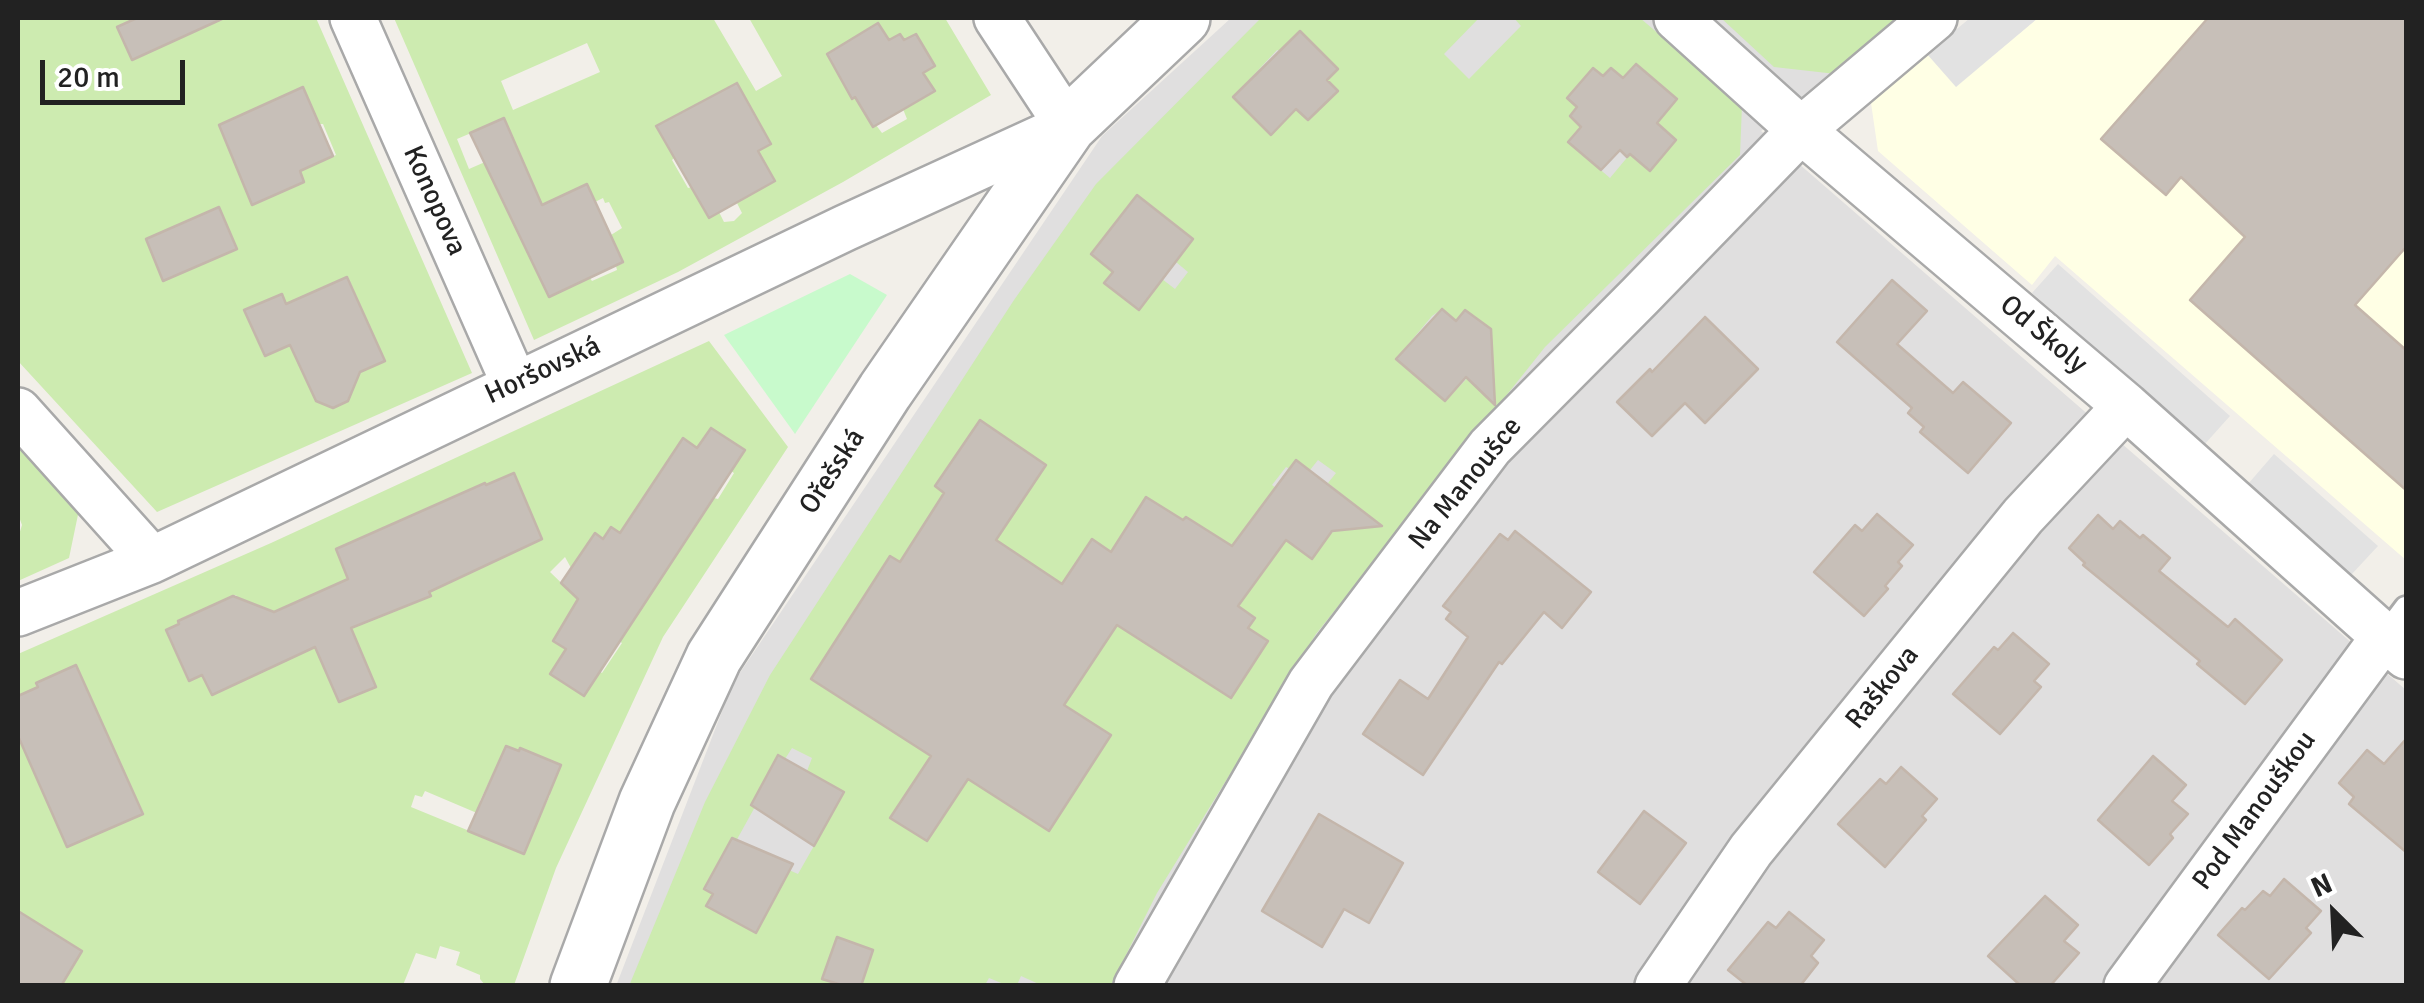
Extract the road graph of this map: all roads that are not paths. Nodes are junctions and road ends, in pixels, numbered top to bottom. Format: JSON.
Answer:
{"nodes":[{"id":1,"x":354,"y":18,"type":"edge"},
{"id":2,"x":997,"y":18,"type":"edge"},
{"id":3,"x":1182,"y":18,"type":"edge"},
{"id":4,"x":1677,"y":18,"type":"edge"},
{"id":5,"x":1934,"y":18,"type":"edge"},
{"id":6,"x":1068,"y":126,"type":"junction"},
{"id":7,"x":1801,"y":130,"type":"junction"},
{"id":8,"x":514,"y":385,"type":"junction"},
{"id":9,"x":2126,"y":406,"type":"junction"},
{"id":10,"x":18,"y":411,"type":"edge"},
{"id":11,"x":152,"y":560,"type":"junction"},
{"id":12,"x":18,"y":613,"type":"edge"},
{"id":13,"x":2399,"y":634,"type":"edge"},
{"id":14,"x":578,"y":986,"type":"edge"},
{"id":15,"x":1137,"y":986,"type":"edge"},
{"id":16,"x":1658,"y":986,"type":"edge"},
{"id":17,"x":2127,"y":986,"type":"edge"}],
"edges":[{"from":1,"to":8,"type":"street","name":"Konopova"},
{"from":2,"to":6,"type":"street"},
{"from":3,"to":6,"type":"street","name":"Ořešská"},
{"from":4,"to":7,"type":"street","name":"Od Školy"},
{"from":5,"to":7,"type":"street","name":"Na Manoušce"},
{"from":6,"to":8,"type":"street","name":"Horšovská"},
{"from":6,"to":14,"type":"street","name":"Ořešská"},
{"from":7,"to":9,"type":"street","name":"Od Školy"},
{"from":7,"to":15,"type":"street","name":"Na Manoušce"},
{"from":8,"to":11,"type":"street","name":"Horšovská"},
{"from":9,"to":13,"type":"street","name":"Od Školy"},
{"from":9,"to":16,"type":"street","name":"Raškova"},
{"from":10,"to":11,"type":"street"},
{"from":11,"to":12,"type":"street","name":"Horšovská"},
{"from":13,"to":17,"type":"street","name":"Pod Manouškou"}]}
